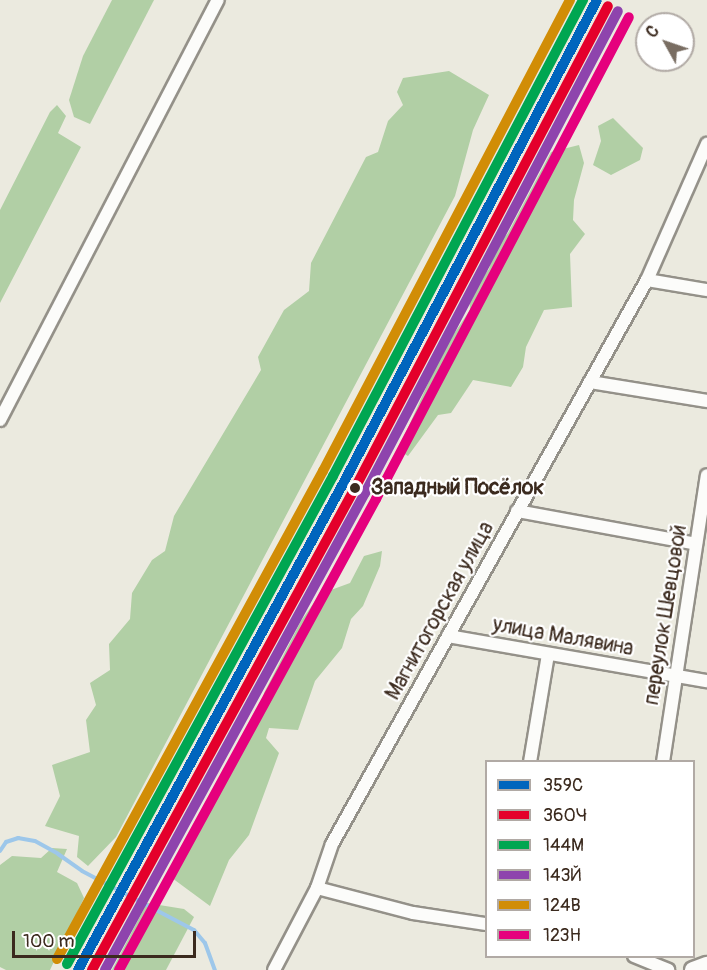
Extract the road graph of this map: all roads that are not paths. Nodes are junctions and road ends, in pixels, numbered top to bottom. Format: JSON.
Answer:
{"nodes":[{"id":1,"x":218,"y":0,"type":"edge"},
{"id":2,"x":706,"y":150,"type":"edge"},
{"id":3,"x":647,"y":280,"type":"junction"},
{"id":4,"x":707,"y":290,"type":"edge"},
{"id":5,"x":590,"y":382,"type":"junction"},
{"id":6,"x":707,"y":401,"type":"edge"},
{"id":7,"x":0,"y":420,"type":"edge"},
{"id":8,"x":707,"y":475,"type":"edge"},
{"id":9,"x":517,"y":511,"type":"junction"},
{"id":10,"x":696,"y":544,"type":"junction"},
{"id":11,"x":448,"y":636,"type":"junction"},
{"id":12,"x":548,"y":655,"type":"junction"},
{"id":13,"x":676,"y":676,"type":"junction"},
{"id":14,"x":707,"y":681,"type":"edge"},
{"id":15,"x":530,"y":760,"type":"edge"},
{"id":16,"x":663,"y":760,"type":"edge"},
{"id":17,"x":317,"y":888,"type":"junction"},
{"id":18,"x":485,"y":924,"type":"edge"},
{"id":19,"x":637,"y":958,"type":"edge"},
{"id":20,"x":274,"y":970,"type":"edge"},
{"id":21,"x":668,"y":970,"type":"edge"}],
"edges":[{"from":1,"to":7,"type":"street"},
{"from":2,"to":3,"type":"street","name":"Магнитогорская улица"},
{"from":3,"to":4,"type":"street"},
{"from":3,"to":5,"type":"street","name":"Магнитогорская улица"},
{"from":5,"to":6,"type":"street"},
{"from":5,"to":9,"type":"street","name":"Магнитогорская улица"},
{"from":8,"to":10,"type":"street","name":"переулок Шевцовой"},
{"from":9,"to":10,"type":"street"},
{"from":9,"to":11,"type":"street","name":"Магнитогорская улица"},
{"from":10,"to":13,"type":"street","name":"переулок Шевцовой"},
{"from":11,"to":12,"type":"street","name":"улица Малявина"},
{"from":11,"to":17,"type":"street","name":"Магнитогорская улица"},
{"from":12,"to":13,"type":"street","name":"улица Малявина"},
{"from":12,"to":15,"type":"street"},
{"from":13,"to":14,"type":"street","name":"улица Малявина"},
{"from":13,"to":16,"type":"street","name":"переулок Шевцовой"},
{"from":17,"to":18,"type":"street"},
{"from":17,"to":20,"type":"street","name":"Магнитогорская улица"},
{"from":19,"to":21,"type":"street"}]}
